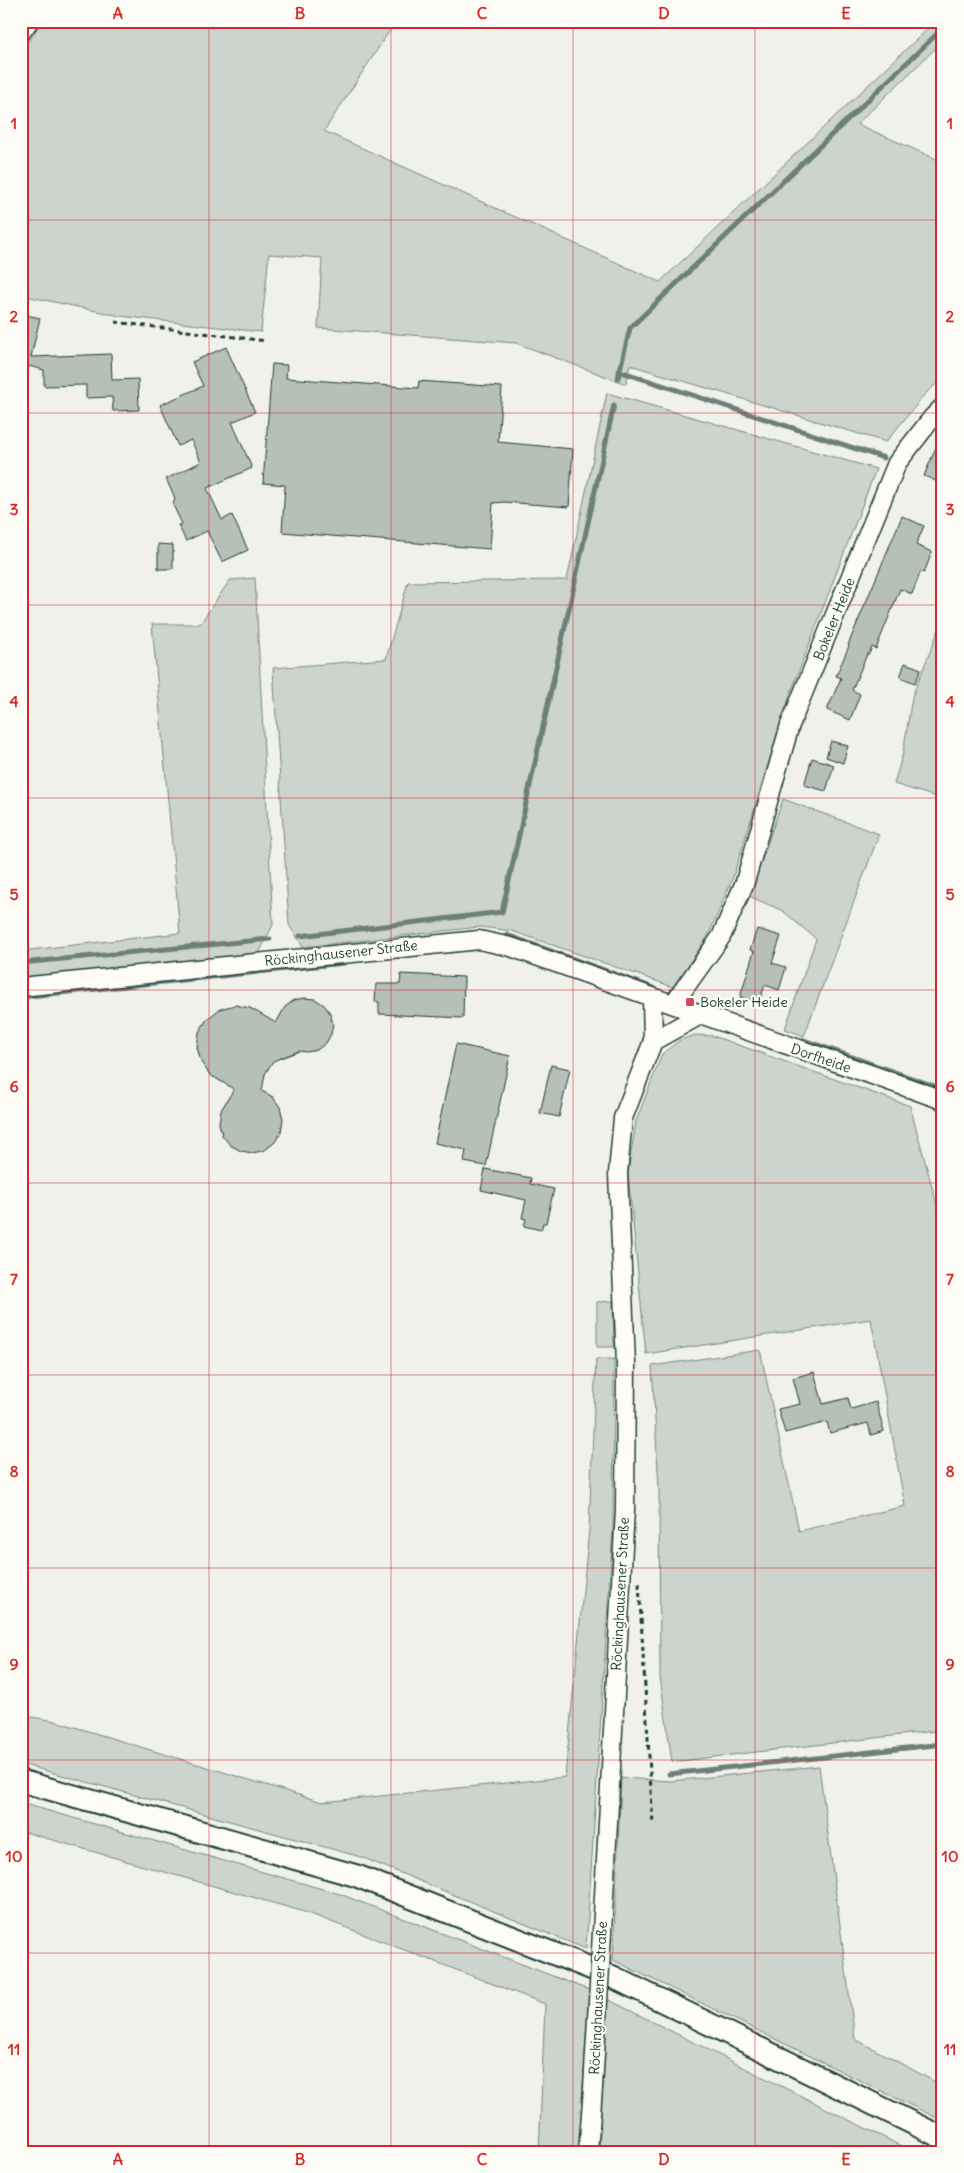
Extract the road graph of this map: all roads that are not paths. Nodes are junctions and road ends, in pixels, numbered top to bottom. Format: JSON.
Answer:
{"nodes":[{"id":1,"x":29,"y":21,"type":"edge"},
{"id":2,"x":21,"y":32,"type":"edge"},
{"id":3,"x":943,"y":408,"type":"edge"},
{"id":4,"x":21,"y":987,"type":"edge"},
{"id":5,"x":652,"y":998,"type":"junction"},
{"id":6,"x":673,"y":1004,"type":"junction"},
{"id":7,"x":700,"y":1015,"type":"junction"},
{"id":8,"x":653,"y":1041,"type":"junction"},
{"id":9,"x":943,"y":1100,"type":"edge"},
{"id":10,"x":21,"y":1781,"type":"edge"},
{"id":11,"x":943,"y":2138,"type":"edge"},
{"id":12,"x":588,"y":2152,"type":"edge"}],
"edges":[{"from":1,"to":2,"type":"street"},
{"from":3,"to":6,"type":"street","name":"Bokeler Heide"},
{"from":4,"to":5,"type":"street","name":"Röckinghausener Straße"},
{"from":5,"to":6,"type":"street","name":"Röckinghausener Straße"},
{"from":5,"to":8,"type":"street","name":"Röckinghausener Straße"},
{"from":6,"to":7,"type":"street","name":"Röckinghausener Straße"},
{"from":7,"to":8,"type":"street"},
{"from":7,"to":9,"type":"street","name":"Dorfheide"},
{"from":8,"to":12,"type":"street","name":"Röckinghausener Straße","bridge":true},
{"from":10,"to":11,"type":"main road"}]}
